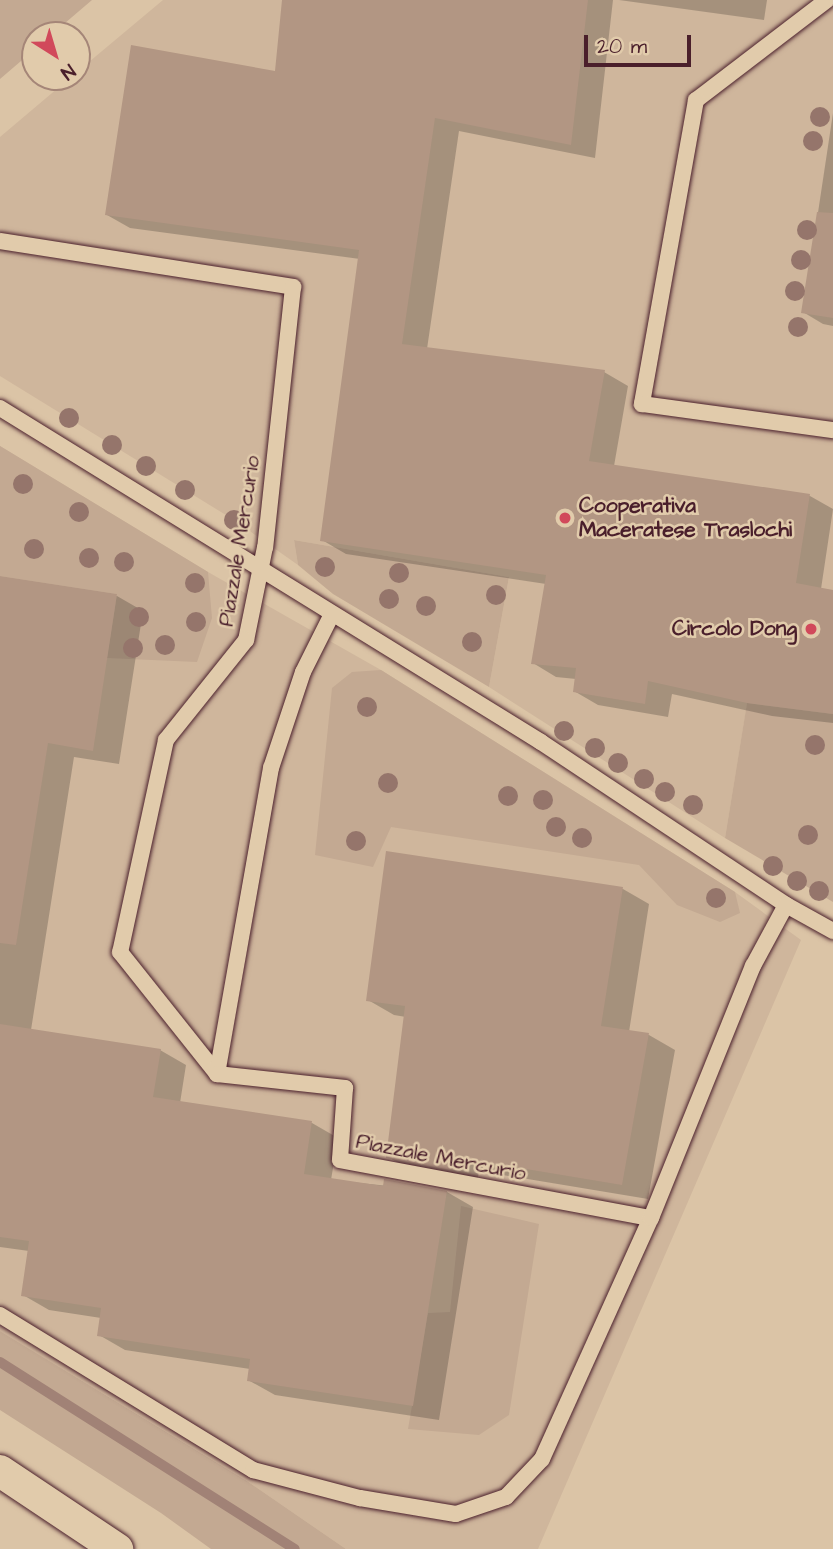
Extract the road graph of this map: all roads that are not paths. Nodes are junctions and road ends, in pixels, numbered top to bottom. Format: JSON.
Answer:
{"nodes":[{"id":1,"x":827,"y":0,"type":"edge"},
{"id":2,"x":0,"y":241,"type":"edge"},
{"id":3,"x":0,"y":408,"type":"edge"},
{"id":4,"x":833,"y":430,"type":"edge"},
{"id":5,"x":260,"y":570,"type":"junction"},
{"id":6,"x":332,"y":614,"type":"junction"},
{"id":7,"x":786,"y":905,"type":"junction"},
{"id":8,"x":833,"y":932,"type":"edge"},
{"id":9,"x":217,"y":1074,"type":"junction"},
{"id":10,"x":651,"y":1218,"type":"junction"},
{"id":11,"x":0,"y":1315,"type":"edge"},
{"id":12,"x":0,"y":1471,"type":"edge"},
{"id":13,"x":117,"y":1549,"type":"edge"}],
"edges":[{"from":1,"to":4,"type":"lane"},
{"from":2,"to":5,"type":"lane","name":"Piazzale Mercurio"},
{"from":3,"to":5,"type":"lane"},
{"from":5,"to":6,"type":"lane"},
{"from":5,"to":9,"type":"lane","name":"Piazzale Mercurio"},
{"from":6,"to":7,"type":"lane"},
{"from":6,"to":9,"type":"lane"},
{"from":7,"to":8,"type":"lane"},
{"from":7,"to":10,"type":"lane"},
{"from":9,"to":10,"type":"lane","name":"Piazzale Mercurio"},
{"from":10,"to":11,"type":"lane"},
{"from":12,"to":13,"type":"street"}]}
